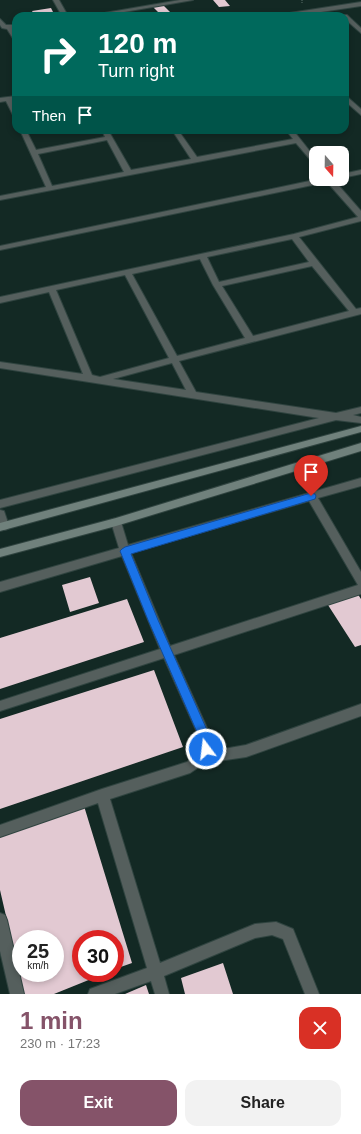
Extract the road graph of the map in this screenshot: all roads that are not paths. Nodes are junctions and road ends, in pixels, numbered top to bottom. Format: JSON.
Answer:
{"nodes":[{"id":1,"x":56,"y":0,"type":"edge"},
{"id":2,"x":190,"y":0,"type":"edge"},
{"id":3,"x":361,"y":4,"type":"edge"},
{"id":4,"x":336,"y":8,"type":"junction"},
{"id":5,"x":63,"y":12,"type":"edge"},
{"id":6,"x":116,"y":12,"type":"edge"},
{"id":7,"x":310,"y":12,"type":"edge"},
{"id":8,"x":340,"y":12,"type":"edge"},
{"id":9,"x":349,"y":20,"type":"edge"},
{"id":10,"x":0,"y":21,"type":"edge"},
{"id":11,"x":9,"y":28,"type":"junction"},
{"id":12,"x":12,"y":28,"type":"edge"},
{"id":13,"x":361,"y":31,"type":"edge"},
{"id":14,"x":12,"y":33,"type":"edge"},
{"id":15,"x":12,"y":98,"type":"edge"},
{"id":16,"x":8,"y":99,"type":"junction"},
{"id":17,"x":350,"y":99,"type":"edge"},
{"id":18,"x":0,"y":100,"type":"edge"},
{"id":19,"x":12,"y":106,"type":"edge"},
{"id":20,"x":361,"y":113,"type":"edge"},
{"id":21,"x":26,"y":134,"type":"edge"},
{"id":22,"x":107,"y":134,"type":"edge"},
{"id":23,"x":178,"y":134,"type":"edge"},
{"id":24,"x":293,"y":134,"type":"edge"},
{"id":25,"x":109,"y":138,"type":"junction"},
{"id":26,"x":298,"y":140,"type":"junction"},
{"id":27,"x":33,"y":153,"type":"junction"},
{"id":28,"x":309,"y":153,"type":"edge"},
{"id":29,"x":195,"y":159,"type":"junction"},
{"id":30,"x":128,"y":172,"type":"junction"},
{"id":31,"x":361,"y":172,"type":"edge"},
{"id":32,"x":349,"y":175,"type":"edge"},
{"id":33,"x":309,"y":183,"type":"edge"},
{"id":34,"x":335,"y":186,"type":"edge"},
{"id":35,"x":50,"y":188,"type":"junction"},
{"id":36,"x":0,"y":198,"type":"edge"},
{"id":37,"x":361,"y":217,"type":"edge"},
{"id":38,"x":294,"y":236,"type":"junction"},
{"id":39,"x":0,"y":248,"type":"edge"},
{"id":40,"x":202,"y":256,"type":"junction"},
{"id":41,"x":314,"y":263,"type":"junction"},
{"id":42,"x":128,"y":273,"type":"junction"},
{"id":43,"x":217,"y":285,"type":"junction"},
{"id":44,"x":52,"y":290,"type":"junction"},
{"id":45,"x":0,"y":300,"type":"edge"},
{"id":46,"x":358,"y":312,"type":"edge"},
{"id":47,"x":250,"y":339,"type":"junction"},
{"id":48,"x":174,"y":359,"type":"junction"},
{"id":49,"x":0,"y":365,"type":"edge"},
{"id":50,"x":88,"y":376,"type":"junction"},
{"id":51,"x":100,"y":379,"type":"junction"},
{"id":52,"x":193,"y":395,"type":"junction"},
{"id":53,"x":361,"y":410,"type":"edge"},
{"id":54,"x":335,"y":417,"type":"junction"},
{"id":55,"x":361,"y":420,"type":"edge"},
{"id":56,"x":361,"y":429,"type":"edge"},
{"id":57,"x":361,"y":447,"type":"edge"},
{"id":58,"x":361,"y":482,"type":"edge"},
{"id":59,"x":311,"y":496,"type":"junction"},
{"id":60,"x":0,"y":504,"type":"edge"},
{"id":61,"x":0,"y":514,"type":"edge"},
{"id":62,"x":116,"y":522,"type":"junction"},
{"id":63,"x":2,"y":527,"type":"edge"},
{"id":64,"x":125,"y":551,"type":"junction"},
{"id":65,"x":0,"y":553,"type":"edge"},
{"id":66,"x":361,"y":582,"type":"edge"},
{"id":67,"x":0,"y":588,"type":"edge"},
{"id":68,"x":361,"y":589,"type":"edge"},
{"id":69,"x":167,"y":652,"type":"junction"},
{"id":70,"x":0,"y":706,"type":"edge"},
{"id":71,"x":361,"y":710,"type":"edge"},
{"id":72,"x":202,"y":758,"type":"junction"},
{"id":73,"x":102,"y":795,"type":"junction"},
{"id":74,"x":0,"y":831,"type":"edge"},
{"id":75,"x":0,"y":920,"type":"edge"},
{"id":76,"x":154,"y":972,"type":"junction"},
{"id":77,"x":17,"y":994,"type":"edge"},
{"id":78,"x":95,"y":994,"type":"edge"},
{"id":79,"x":162,"y":994,"type":"edge"},
{"id":80,"x":312,"y":994,"type":"edge"}],
"edges":[{"from":1,"to":5,"type":"street"},
{"from":2,"to":6,"type":"street"},
{"from":3,"to":4,"type":"street"},
{"from":4,"to":7,"type":"street"},
{"from":4,"to":8,"type":"street"},
{"from":9,"to":13,"type":"street"},
{"from":10,"to":11,"type":"street"},
{"from":11,"to":12,"type":"street"},
{"from":11,"to":14,"type":"street"},
{"from":15,"to":16,"type":"street"},
{"from":16,"to":18,"type":"street"},
{"from":16,"to":19,"type":"street"},
{"from":17,"to":20,"type":"street"},
{"from":21,"to":27,"type":"street"},
{"from":22,"to":25,"type":"street"},
{"from":23,"to":29,"type":"street"},
{"from":24,"to":26,"type":"street"},
{"from":25,"to":27,"type":"street"},
{"from":25,"to":30,"type":"street"},
{"from":26,"to":28,"type":"street"},
{"from":26,"to":29,"type":"street"},
{"from":27,"to":35,"type":"street"},
{"from":29,"to":30,"type":"street"},
{"from":30,"to":35,"type":"street"},
{"from":31,"to":32,"type":"street"},
{"from":33,"to":39,"type":"street"},
{"from":34,"to":37,"type":"street"},
{"from":35,"to":36,"type":"street"},
{"from":37,"to":38,"type":"street"},
{"from":38,"to":40,"type":"street"},
{"from":38,"to":41,"type":"street"},
{"from":40,"to":42,"type":"street"},
{"from":40,"to":43,"type":"street"},
{"from":41,"to":43,"type":"street"},
{"from":41,"to":46,"type":"street"},
{"from":42,"to":44,"type":"street"},
{"from":42,"to":48,"type":"street"},
{"from":43,"to":47,"type":"street"},
{"from":44,"to":45,"type":"street"},
{"from":44,"to":50,"type":"street"},
{"from":46,"to":47,"type":"street"},
{"from":47,"to":48,"type":"street"},
{"from":48,"to":51,"type":"street"},
{"from":48,"to":52,"type":"street"},
{"from":49,"to":50,"type":"street"},
{"from":50,"to":51,"type":"street"},
{"from":51,"to":52,"type":"street"},
{"from":52,"to":54,"type":"street"},
{"from":53,"to":54,"type":"street"},
{"from":54,"to":55,"type":"street"},
{"from":54,"to":60,"type":"street"},
{"from":56,"to":63,"type":"street"},
{"from":57,"to":62,"type":"street"},
{"from":58,"to":59,"type":"street"},
{"from":59,"to":64,"type":"street"},
{"from":59,"to":66,"type":"street"},
{"from":61,"to":63,"type":"street"},
{"from":62,"to":64,"type":"street"},
{"from":62,"to":65,"type":"street"},
{"from":64,"to":67,"type":"street"},
{"from":64,"to":69,"type":"street"},
{"from":68,"to":69,"type":"street"},
{"from":69,"to":70,"type":"street"},
{"from":69,"to":72,"type":"street"},
{"from":71,"to":72,"type":"street"},
{"from":72,"to":73,"type":"street"},
{"from":73,"to":74,"type":"street"},
{"from":73,"to":76,"type":"street"},
{"from":75,"to":77,"type":"street"},
{"from":76,"to":78,"type":"street"},
{"from":76,"to":79,"type":"street"},
{"from":76,"to":80,"type":"street"}]}
